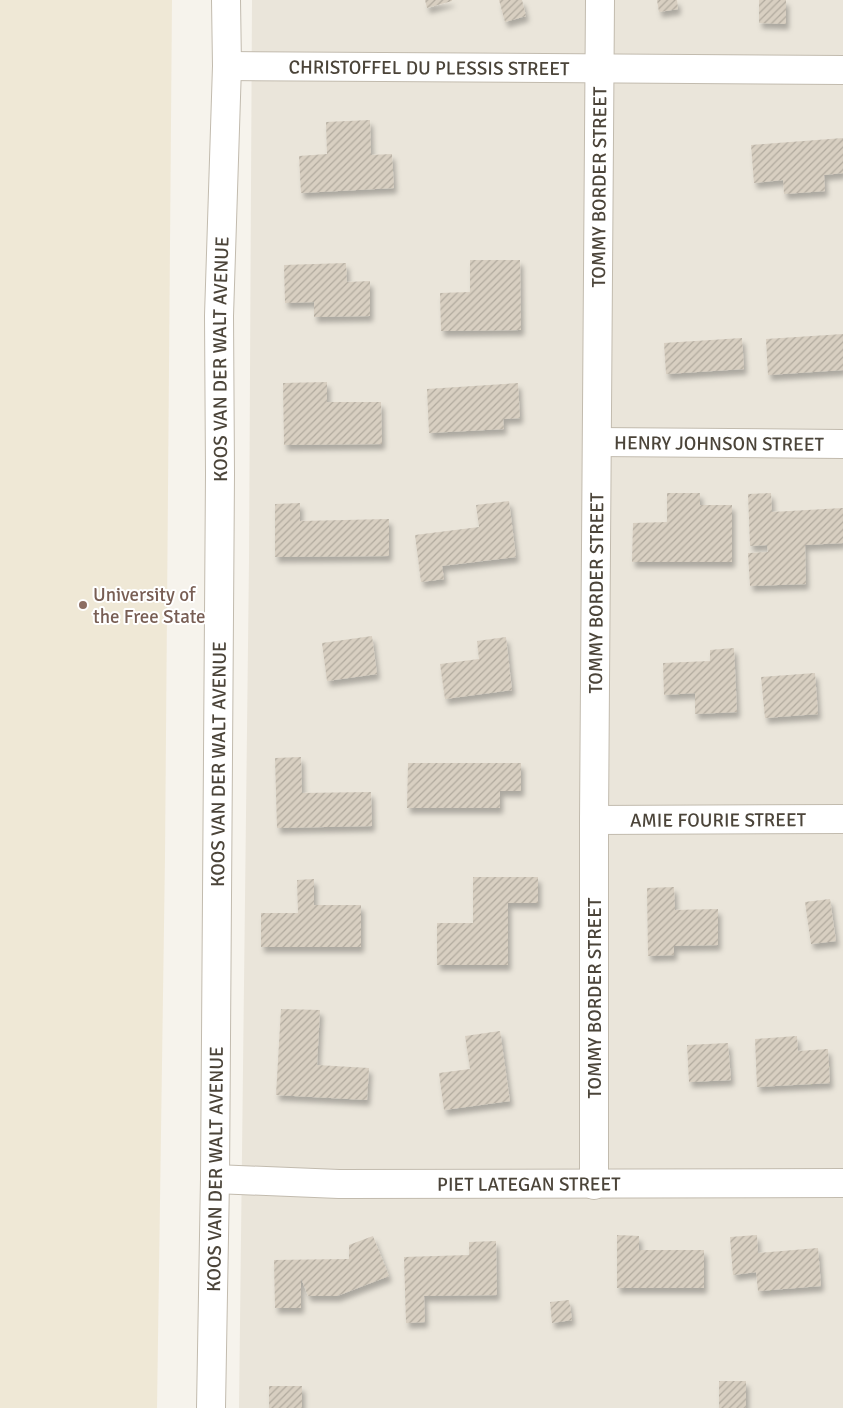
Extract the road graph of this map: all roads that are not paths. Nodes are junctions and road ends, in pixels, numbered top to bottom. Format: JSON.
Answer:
{"nodes":[{"id":1,"x":226,"y":0,"type":"edge"},
{"id":2,"x":600,"y":0,"type":"edge"},
{"id":3,"x":227,"y":66,"type":"junction"},
{"id":4,"x":599,"y":67,"type":"junction"},
{"id":5,"x":843,"y":70,"type":"edge"},
{"id":6,"x":597,"y":442,"type":"junction"},
{"id":7,"x":843,"y":444,"type":"edge"},
{"id":8,"x":843,"y":818,"type":"edge"},
{"id":9,"x":594,"y":820,"type":"junction"},
{"id":10,"x":215,"y":1179,"type":"junction"},
{"id":11,"x":843,"y":1184,"type":"edge"},
{"id":12,"x":594,"y":1185,"type":"junction"},
{"id":13,"x":211,"y":1408,"type":"edge"}],
"edges":[{"from":1,"to":3,"type":"street","name":"KOOS VAN DER WALT AVENUE"},
{"from":2,"to":4,"type":"street","name":"TOMMY BORDER STREET"},
{"from":3,"to":4,"type":"street","name":"CHRISTOFFEL DU PLESSIS STREET"},
{"from":3,"to":10,"type":"street","name":"KOOS VAN DER WALT AVENUE"},
{"from":4,"to":5,"type":"street","name":"CHRISTOFFEL DU PLESSIS STREET"},
{"from":4,"to":6,"type":"street","name":"TOMMY BORDER STREET"},
{"from":6,"to":7,"type":"street","name":"HENRY JOHNSON STREET"},
{"from":6,"to":9,"type":"street","name":"TOMMY BORDER STREET"},
{"from":8,"to":9,"type":"street","name":"AMIE FOURIE STREET"},
{"from":9,"to":12,"type":"street","name":"TOMMY BORDER STREET"},
{"from":10,"to":12,"type":"street","name":"PIET LATEGAN STREET"},
{"from":10,"to":13,"type":"street","name":"KOOS VAN DER WALT AVENUE"},
{"from":11,"to":12,"type":"street","name":"PIET LATEGAN STREET"}]}
